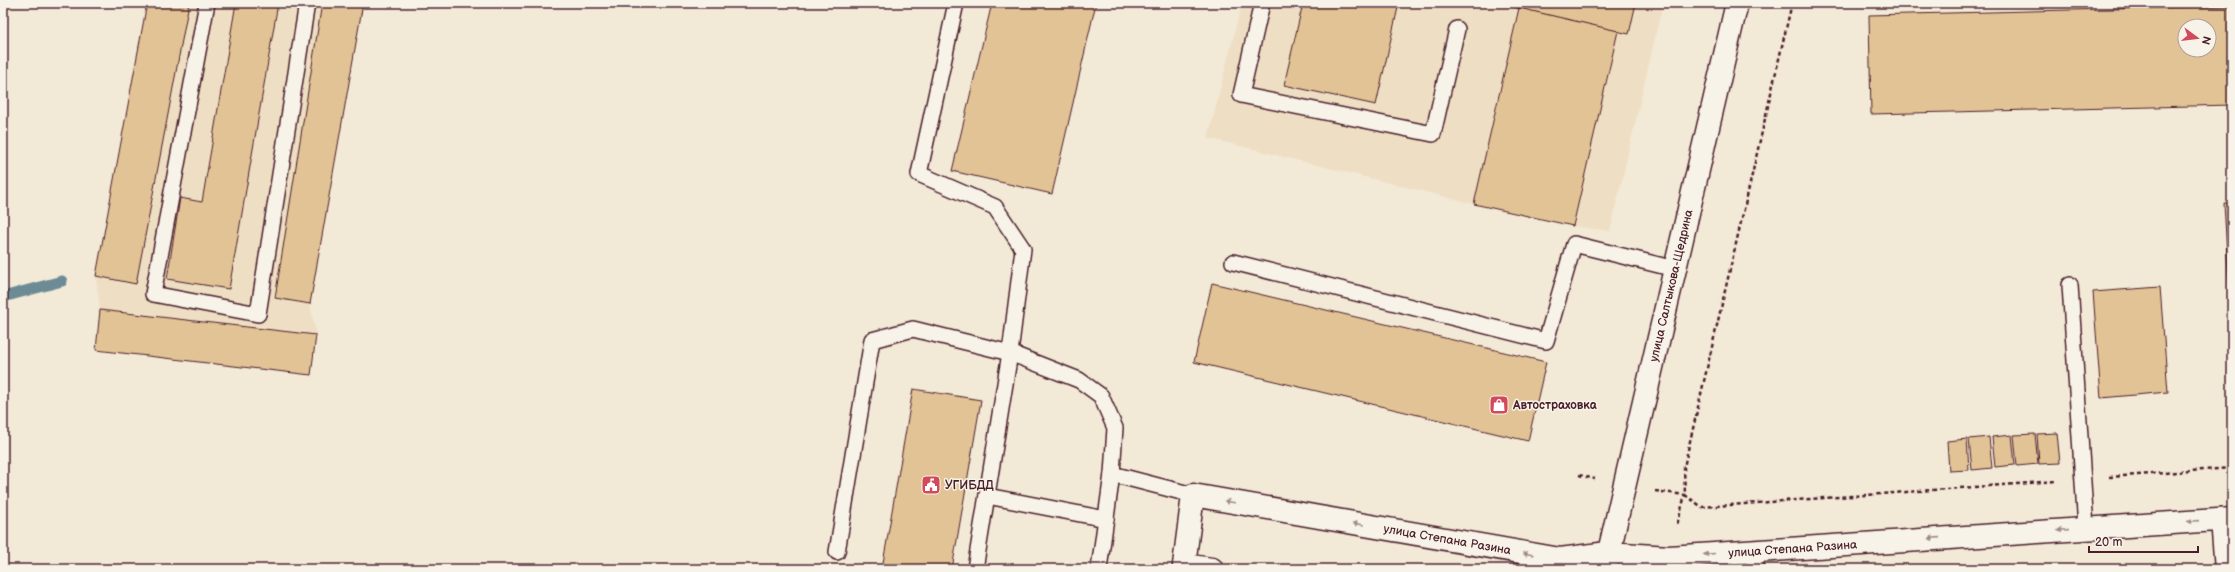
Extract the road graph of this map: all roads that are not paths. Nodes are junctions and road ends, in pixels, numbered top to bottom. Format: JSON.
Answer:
{"nodes":[{"id":1,"x":207,"y":3,"type":"edge"},
{"id":2,"x":307,"y":3,"type":"edge"},
{"id":3,"x":956,"y":3,"type":"edge"},
{"id":4,"x":1262,"y":3,"type":"edge"},
{"id":5,"x":1737,"y":3,"type":"edge"},
{"id":6,"x":1457,"y":29,"type":"dead end"},
{"id":7,"x":1234,"y":262,"type":"dead end"},
{"id":8,"x":1675,"y":269,"type":"junction"},
{"id":9,"x":2070,"y":285,"type":"dead end"},
{"id":10,"x":1010,"y":353,"type":"junction"},
{"id":11,"x":1112,"y":474,"type":"junction"},
{"id":12,"x":1193,"y":495,"type":"junction"},
{"id":13,"x":986,"y":496,"type":"junction"},
{"id":14,"x":1106,"y":519,"type":"junction"},
{"id":15,"x":2227,"y":519,"type":"edge"},
{"id":16,"x":2086,"y":528,"type":"junction"},
{"id":17,"x":1762,"y":549,"type":"junction"},
{"id":18,"x":837,"y":552,"type":"dead end"},
{"id":19,"x":1606,"y":561,"type":"edge"},
{"id":20,"x":975,"y":569,"type":"edge"},
{"id":21,"x":1099,"y":569,"type":"edge"},
{"id":22,"x":1212,"y":569,"type":"edge"},
{"id":23,"x":1752,"y":569,"type":"edge"},
{"id":24,"x":2226,"y":569,"type":"edge"}],
"edges":[{"from":1,"to":2,"type":"lane"},
{"from":3,"to":10,"type":"lane"},
{"from":4,"to":6,"type":"lane"},
{"from":5,"to":8,"type":"main road","name":"улица Салтыкова-Щедрина"},
{"from":7,"to":8,"type":"lane"},
{"from":8,"to":19,"type":"main road","name":"улица Салтыкова-Щедрина"},
{"from":9,"to":16,"type":"lane"},
{"from":10,"to":11,"type":"lane"},
{"from":10,"to":13,"type":"lane"},
{"from":10,"to":18,"type":"lane"},
{"from":11,"to":12,"type":"lane"},
{"from":11,"to":14,"type":"lane"},
{"from":19,"to":12,"type":"main road","name":"улица Степана Разина","one_way":true},
{"from":12,"to":22,"type":"main road"},
{"from":13,"to":14,"type":"lane"},
{"from":13,"to":20,"type":"lane"},
{"from":14,"to":21,"type":"lane"},
{"from":15,"to":16,"type":"main road","name":"улица Степана Разина","one_way":true},
{"from":15,"to":24,"type":"main road"},
{"from":16,"to":17,"type":"main road","name":"улица Степана Разина","one_way":true},
{"from":17,"to":19,"type":"main road","name":"улица Степана Разина","one_way":true},
{"from":17,"to":23,"type":"lane"}]}
